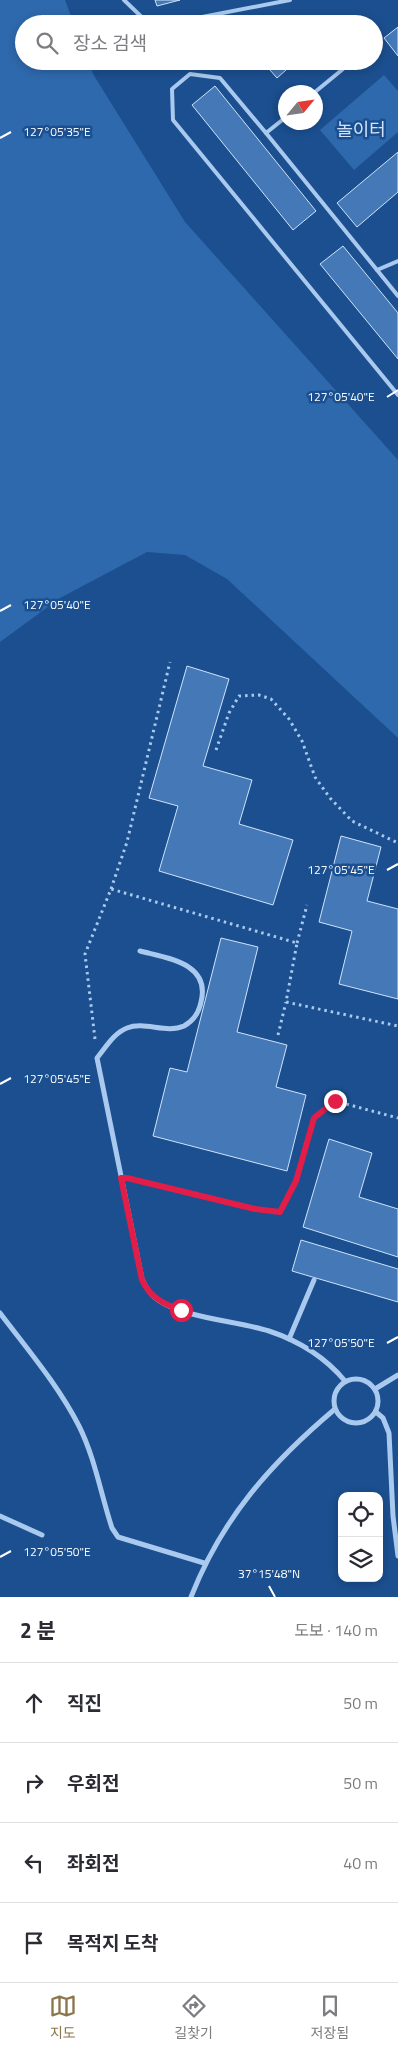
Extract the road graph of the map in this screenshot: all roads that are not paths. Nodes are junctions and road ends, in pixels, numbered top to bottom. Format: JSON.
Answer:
{"nodes":[{"id":1,"x":124,"y":0,"type":"edge"},
{"id":2,"x":290,"y":0,"type":"edge"},
{"id":3,"x":140,"y":15,"type":"edge"},
{"id":4,"x":212,"y":15,"type":"edge"},
{"id":5,"x":343,"y":70,"type":"edge"},
{"id":6,"x":323,"y":86,"type":"edge"},
{"id":7,"x":278,"y":123,"type":"edge"},
{"id":8,"x":266,"y":133,"type":"junction"},
{"id":9,"x":398,"y":261,"type":"edge"},
{"id":10,"x":377,"y":270,"type":"junction"},
{"id":11,"x":398,"y":296,"type":"edge"},
{"id":12,"x":398,"y":395,"type":"edge"},
{"id":13,"x":140,"y":951,"type":"dead end"},
{"id":14,"x":314,"y":1280,"type":"dead end"},
{"id":15,"x":0,"y":1313,"type":"edge"},
{"id":16,"x":289,"y":1339,"type":"junction"},
{"id":17,"x":398,"y":1375,"type":"edge"},
{"id":18,"x":345,"y":1381,"type":"junction"},
{"id":19,"x":375,"y":1390,"type":"junction"},
{"id":20,"x":335,"y":1409,"type":"junction"},
{"id":21,"x":376,"y":1412,"type":"junction"},
{"id":22,"x":0,"y":1516,"type":"edge"},
{"id":23,"x":42,"y":1535,"type":"dead end"},
{"id":24,"x":398,"y":1556,"type":"edge"},
{"id":25,"x":204,"y":1563,"type":"junction"},
{"id":26,"x":191,"y":1597,"type":"edge"}],
"edges":[{"from":1,"to":3,"type":"lane"},
{"from":2,"to":4,"type":"lane"},
{"from":5,"to":6,"type":"lane"},
{"from":7,"to":8,"type":"lane"},
{"from":8,"to":10,"type":"lane"},
{"from":8,"to":12,"type":"lane"},
{"from":9,"to":10,"type":"lane"},
{"from":10,"to":11,"type":"lane"},
{"from":13,"to":16,"type":"street"},
{"from":14,"to":16,"type":"street"},
{"from":15,"to":25,"type":"street"},
{"from":16,"to":18,"type":"street"},
{"from":17,"to":19,"type":"street"},
{"from":18,"to":19,"type":"street"},
{"from":18,"to":20,"type":"street"},
{"from":19,"to":21,"type":"street"},
{"from":20,"to":21,"type":"street"},
{"from":20,"to":25,"type":"street"},
{"from":21,"to":24,"type":"street"},
{"from":22,"to":23,"type":"street"},
{"from":25,"to":26,"type":"street"}]}
